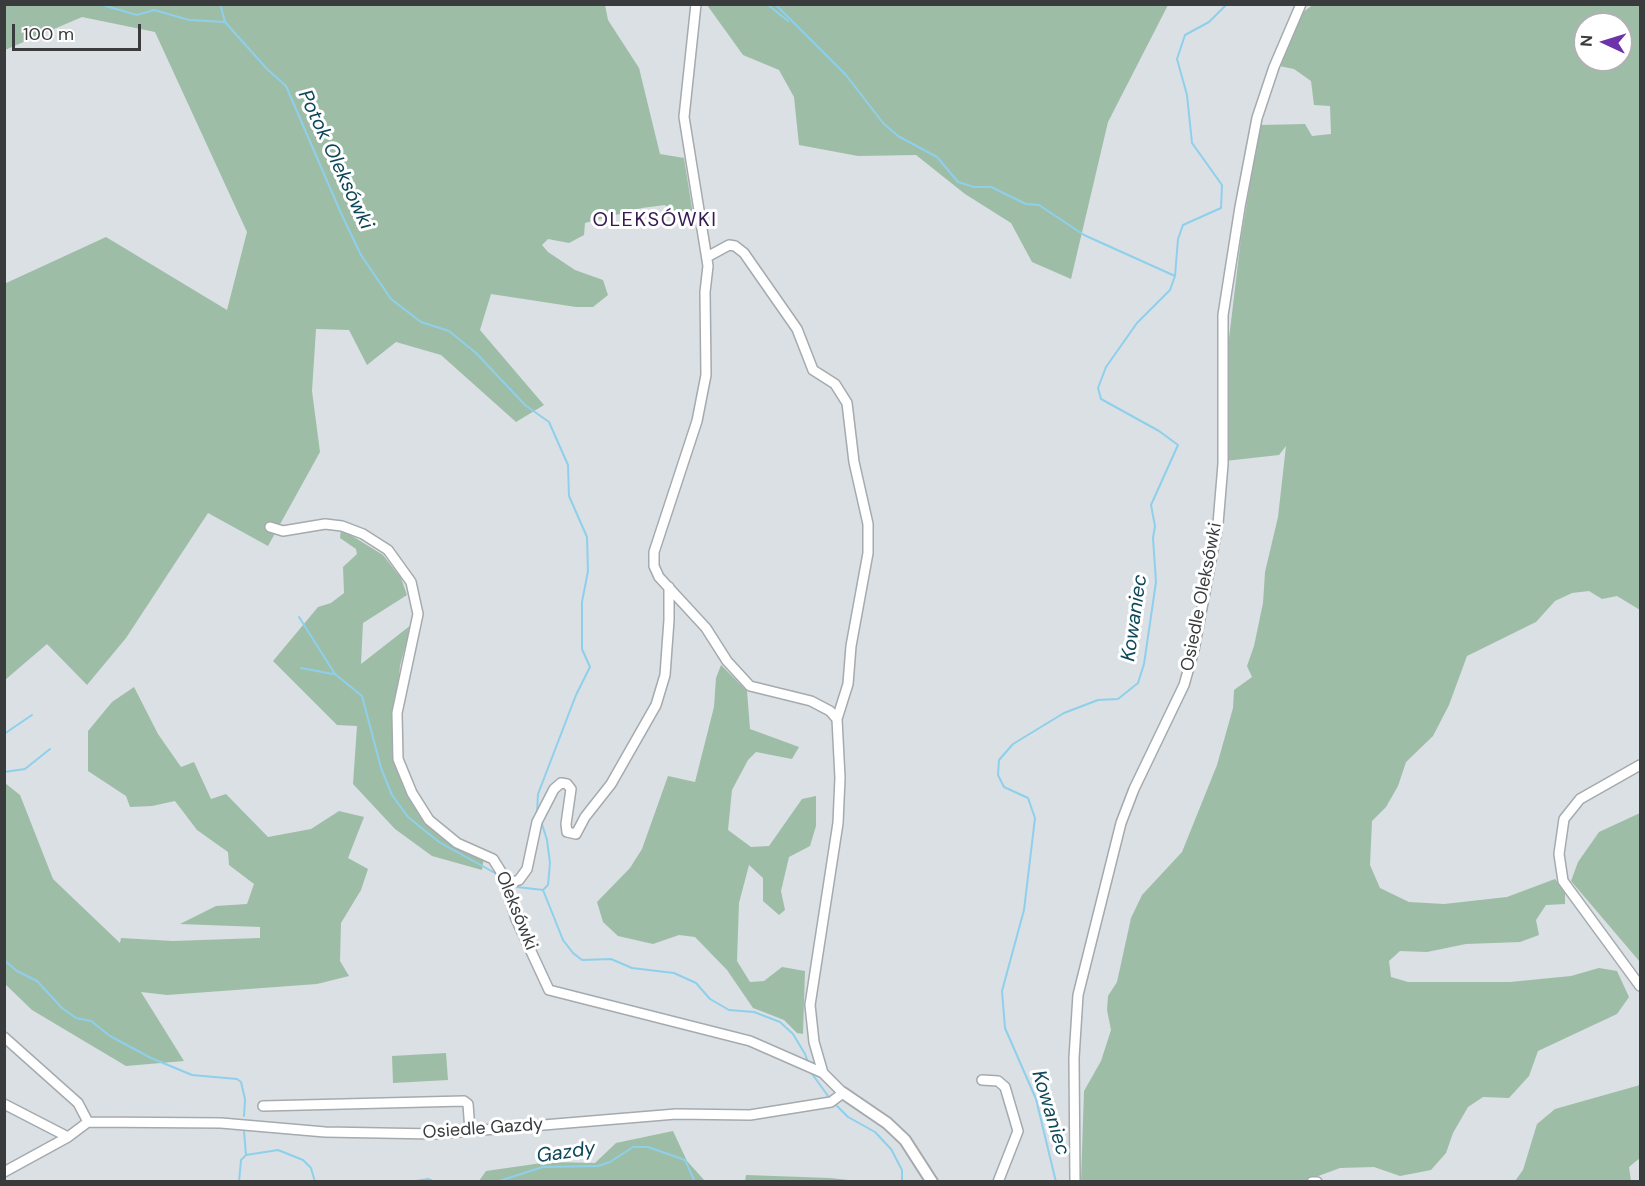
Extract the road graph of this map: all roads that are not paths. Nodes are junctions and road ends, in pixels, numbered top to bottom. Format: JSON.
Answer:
{"nodes":[{"id":1,"x":696,"y":4,"type":"edge"},
{"id":2,"x":1301,"y":4,"type":"edge"},
{"id":3,"x":707,"y":257,"type":"junction"},
{"id":4,"x":270,"y":527,"type":"dead end"},
{"id":5,"x":669,"y":587,"type":"junction"},
{"id":6,"x":837,"y":718,"type":"junction"},
{"id":7,"x":1641,"y":765,"type":"edge"},
{"id":8,"x":506,"y":884,"type":"junction"},
{"id":9,"x":1641,"y":986,"type":"edge"},
{"id":10,"x":4,"y":1037,"type":"edge"},
{"id":11,"x":824,"y":1073,"type":"junction"},
{"id":12,"x":982,"y":1080,"type":"dead end"},
{"id":13,"x":838,"y":1098,"type":"junction"},
{"id":14,"x":4,"y":1104,"type":"edge"},
{"id":15,"x":263,"y":1106,"type":"dead end"},
{"id":16,"x":88,"y":1122,"type":"junction"},
{"id":17,"x":470,"y":1131,"type":"junction"},
{"id":18,"x":68,"y":1137,"type":"junction"},
{"id":19,"x":4,"y":1172,"type":"edge"},
{"id":20,"x":932,"y":1182,"type":"edge"},
{"id":21,"x":998,"y":1182,"type":"edge"},
{"id":22,"x":1075,"y":1182,"type":"edge"},
{"id":23,"x":1312,"y":1182,"type":"edge"},
{"id":24,"x":1317,"y":1182,"type":"edge"}],
"edges":[{"from":1,"to":3,"type":"street"},
{"from":2,"to":22,"type":"street","name":"Osiedle Oleksówki"},
{"from":3,"to":5,"type":"street"},
{"from":3,"to":6,"type":"street"},
{"from":4,"to":8,"type":"street","name":"Oleksówki"},
{"from":5,"to":6,"type":"street"},
{"from":5,"to":8,"type":"street"},
{"from":6,"to":11,"type":"street"},
{"from":7,"to":9,"type":"street"},
{"from":8,"to":11,"type":"street","name":"Oleksówki"},
{"from":10,"to":16,"type":"street"},
{"from":11,"to":13,"type":"street","name":"Oleksówki"},
{"from":12,"to":21,"type":"street"},
{"from":13,"to":17,"type":"street","name":"Osiedle Gazdy"},
{"from":13,"to":20,"type":"street"},
{"from":14,"to":18,"type":"street"},
{"from":15,"to":17,"type":"street"},
{"from":16,"to":17,"type":"street","name":"Osiedle Gazdy"},
{"from":16,"to":18,"type":"street"},
{"from":18,"to":19,"type":"street"},
{"from":23,"to":24,"type":"street"}]}
